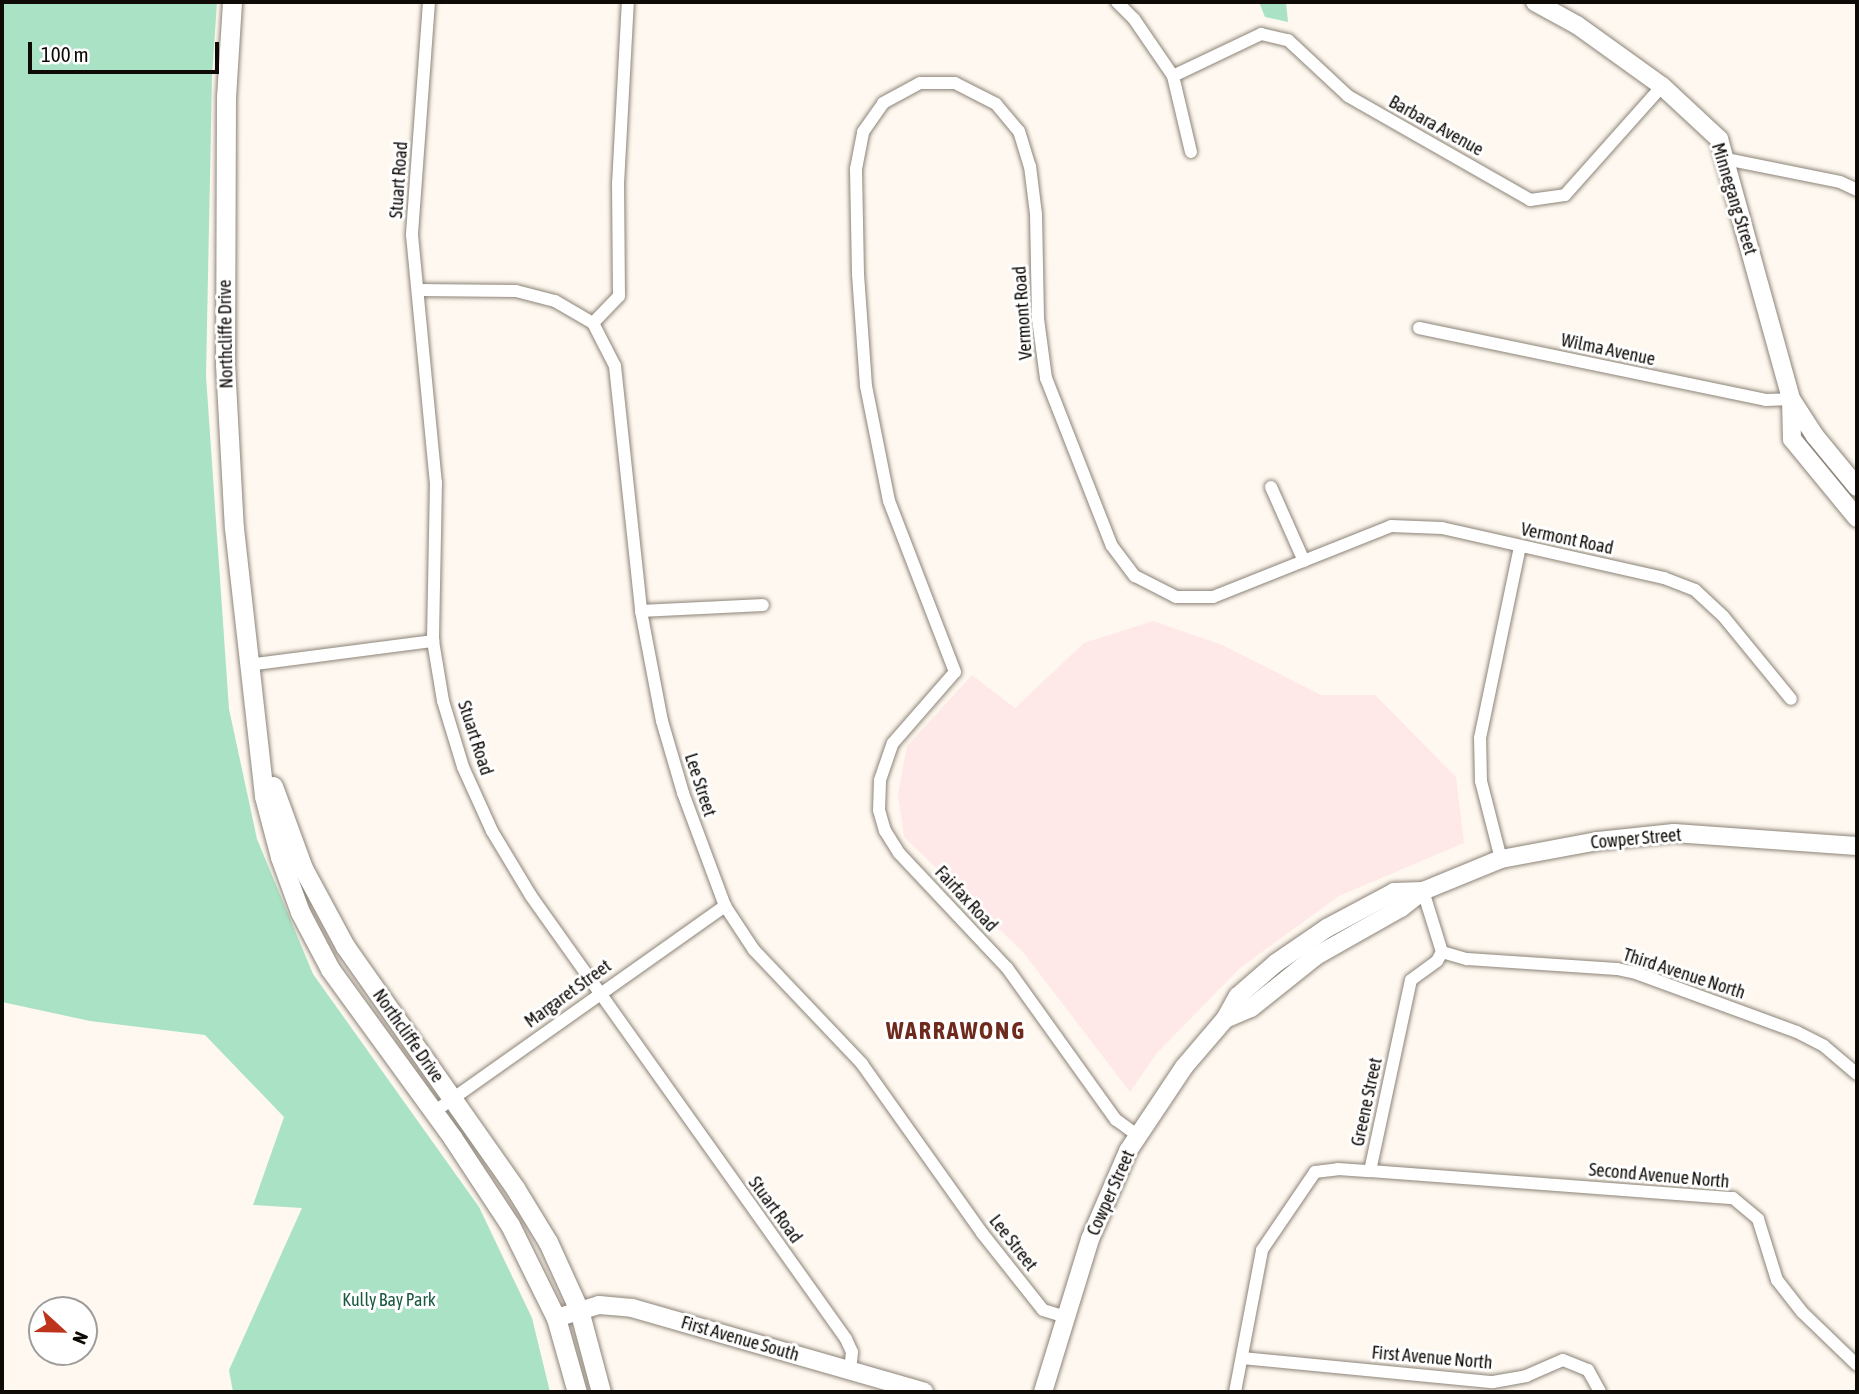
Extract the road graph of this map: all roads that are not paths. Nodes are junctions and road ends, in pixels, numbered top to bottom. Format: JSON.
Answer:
{"nodes":[{"id":1,"x":233,"y":2,"type":"edge"},
{"id":2,"x":429,"y":2,"type":"edge"},
{"id":3,"x":628,"y":2,"type":"edge"},
{"id":4,"x":1117,"y":2,"type":"edge"},
{"id":5,"x":1535,"y":2,"type":"edge"},
{"id":6,"x":1173,"y":76,"type":"junction"},
{"id":7,"x":1662,"y":86,"type":"junction"},
{"id":8,"x":1191,"y":152,"type":"dead end"},
{"id":9,"x":1726,"y":159,"type":"junction"},
{"id":10,"x":1857,"y":190,"type":"edge"},
{"id":11,"x":418,"y":290,"type":"junction"},
{"id":12,"x":593,"y":323,"type":"junction"},
{"id":13,"x":1419,"y":328,"type":"dead end"},
{"id":14,"x":1791,"y":399,"type":"junction"},
{"id":15,"x":1857,"y":487,"type":"edge"},
{"id":16,"x":1271,"y":488,"type":"dead end"},
{"id":17,"x":1857,"y":518,"type":"edge"},
{"id":18,"x":1520,"y":547,"type":"junction"},
{"id":19,"x":1304,"y":561,"type":"junction"},
{"id":20,"x":764,"y":606,"type":"dead end"},
{"id":21,"x":641,"y":611,"type":"junction"},
{"id":22,"x":433,"y":642,"type":"junction"},
{"id":23,"x":248,"y":665,"type":"junction"},
{"id":24,"x":955,"y":672,"type":"joint"},
{"id":25,"x":1791,"y":699,"type":"dead end"},
{"id":26,"x":1857,"y":846,"type":"edge"},
{"id":27,"x":1501,"y":859,"type":"junction"},
{"id":28,"x":1423,"y":891,"type":"junction"},
{"id":29,"x":725,"y":906,"type":"junction"},
{"id":30,"x":1340,"y":940,"type":"junction"},
{"id":31,"x":1290,"y":952,"type":"junction"},
{"id":32,"x":1442,"y":952,"type":"junction"},
{"id":33,"x":1274,"y":989,"type":"junction"},
{"id":34,"x":599,"y":992,"type":"junction"},
{"id":35,"x":1226,"y":1019,"type":"junction"},
{"id":36,"x":1857,"y":1074,"type":"edge"},
{"id":37,"x":453,"y":1100,"type":"junction"},
{"id":38,"x":434,"y":1112,"type":"junction"},
{"id":39,"x":1137,"y":1135,"type":"junction"},
{"id":40,"x":1370,"y":1171,"type":"junction"},
{"id":41,"x":579,"y":1310,"type":"junction"},
{"id":42,"x":1066,"y":1317,"type":"junction"},
{"id":43,"x":556,"y":1318,"type":"junction"},
{"id":44,"x":1242,"y":1358,"type":"junction"},
{"id":45,"x":1857,"y":1365,"type":"edge"},
{"id":46,"x":850,"y":1371,"type":"junction"},
{"id":47,"x":577,"y":1392,"type":"edge"},
{"id":48,"x":601,"y":1392,"type":"edge"},
{"id":49,"x":923,"y":1392,"type":"edge"},
{"id":50,"x":1043,"y":1392,"type":"edge"},
{"id":51,"x":1235,"y":1392,"type":"edge"},
{"id":52,"x":1600,"y":1392,"type":"edge"}],
"edges":[{"from":1,"to":23,"type":"main road","name":"Northcliffe Drive"},
{"from":2,"to":11,"type":"street","name":"Stuart Road"},
{"from":3,"to":12,"type":"street"},
{"from":4,"to":6,"type":"street"},
{"from":5,"to":7,"type":"main road","name":"Minnegang Street"},
{"from":6,"to":7,"type":"street","name":"Barbara Avenue"},
{"from":6,"to":8,"type":"street"},
{"from":7,"to":9,"type":"main road","name":"Minnegang Street"},
{"from":9,"to":10,"type":"street"},
{"from":9,"to":14,"type":"main road","name":"Minnegang Street"},
{"from":11,"to":12,"type":"street"},
{"from":11,"to":22,"type":"street","name":"Stuart Road"},
{"from":12,"to":21,"type":"street","name":"Lee Street"},
{"from":13,"to":14,"type":"street","name":"Wilma Avenue"},
{"from":14,"to":15,"type":"main road","name":"Minnegang Street"},
{"from":14,"to":17,"type":"main road","name":"Minnegang Street"},
{"from":16,"to":19,"type":"street"},
{"from":18,"to":19,"type":"street","name":"Vermont Road"},
{"from":18,"to":25,"type":"street","name":"Vermont Road"},
{"from":18,"to":27,"type":"street"},
{"from":19,"to":24,"type":"street","name":"Vermont Road"},
{"from":20,"to":21,"type":"street"},
{"from":21,"to":29,"type":"street","name":"Lee Street"},
{"from":22,"to":23,"type":"street"},
{"from":22,"to":34,"type":"street","name":"Stuart Road"},
{"from":23,"to":37,"type":"main road","name":"Northcliffe Drive"},
{"from":23,"to":38,"type":"main road","name":"Northcliffe Drive"},
{"from":24,"to":39,"type":"street","name":"Fairfax Road"},
{"from":26,"to":27,"type":"main road","name":"Cowper Street"},
{"from":27,"to":28,"type":"main road","name":"Cowper Street"},
{"from":28,"to":30,"type":"main road","name":"Cowper Street"},
{"from":28,"to":31,"type":"main road","name":"Cowper Street"},
{"from":28,"to":32,"type":"street"},
{"from":29,"to":34,"type":"street","name":"Margaret Street"},
{"from":29,"to":42,"type":"street","name":"Lee Street"},
{"from":30,"to":31,"type":"main road"},
{"from":30,"to":33,"type":"main road","name":"Cowper Street"},
{"from":31,"to":33,"type":"main road"},
{"from":31,"to":35,"type":"main road","name":"Cowper Street"},
{"from":32,"to":36,"type":"street","name":"Third Avenue North"},
{"from":32,"to":40,"type":"street","name":"Greene Street"},
{"from":33,"to":35,"type":"main road","name":"Cowper Street"},
{"from":34,"to":37,"type":"street","name":"Margaret Street"},
{"from":34,"to":46,"type":"street","name":"Stuart Road"},
{"from":35,"to":39,"type":"main road","name":"Cowper Street"},
{"from":37,"to":38,"type":"street","name":"Margaret Street"},
{"from":37,"to":41,"type":"main road","name":"Northcliffe Drive"},
{"from":38,"to":43,"type":"main road","name":"Northcliffe Drive"},
{"from":39,"to":42,"type":"main road","name":"Cowper Street"},
{"from":40,"to":44,"type":"street","name":"Greene Street"},
{"from":40,"to":45,"type":"street","name":"Second Avenue North"},
{"from":41,"to":43,"type":"main road","name":"First Avenue South"},
{"from":41,"to":46,"type":"main road","name":"First Avenue South"},
{"from":41,"to":48,"type":"main road","name":"Northcliffe Drive"},
{"from":42,"to":50,"type":"main road","name":"Cowper Street"},
{"from":43,"to":47,"type":"main road","name":"Northcliffe Drive"},
{"from":44,"to":51,"type":"street","name":"Greene Street"},
{"from":44,"to":52,"type":"street","name":"First Avenue North"},
{"from":46,"to":49,"type":"main road","name":"First Avenue South"}]}
